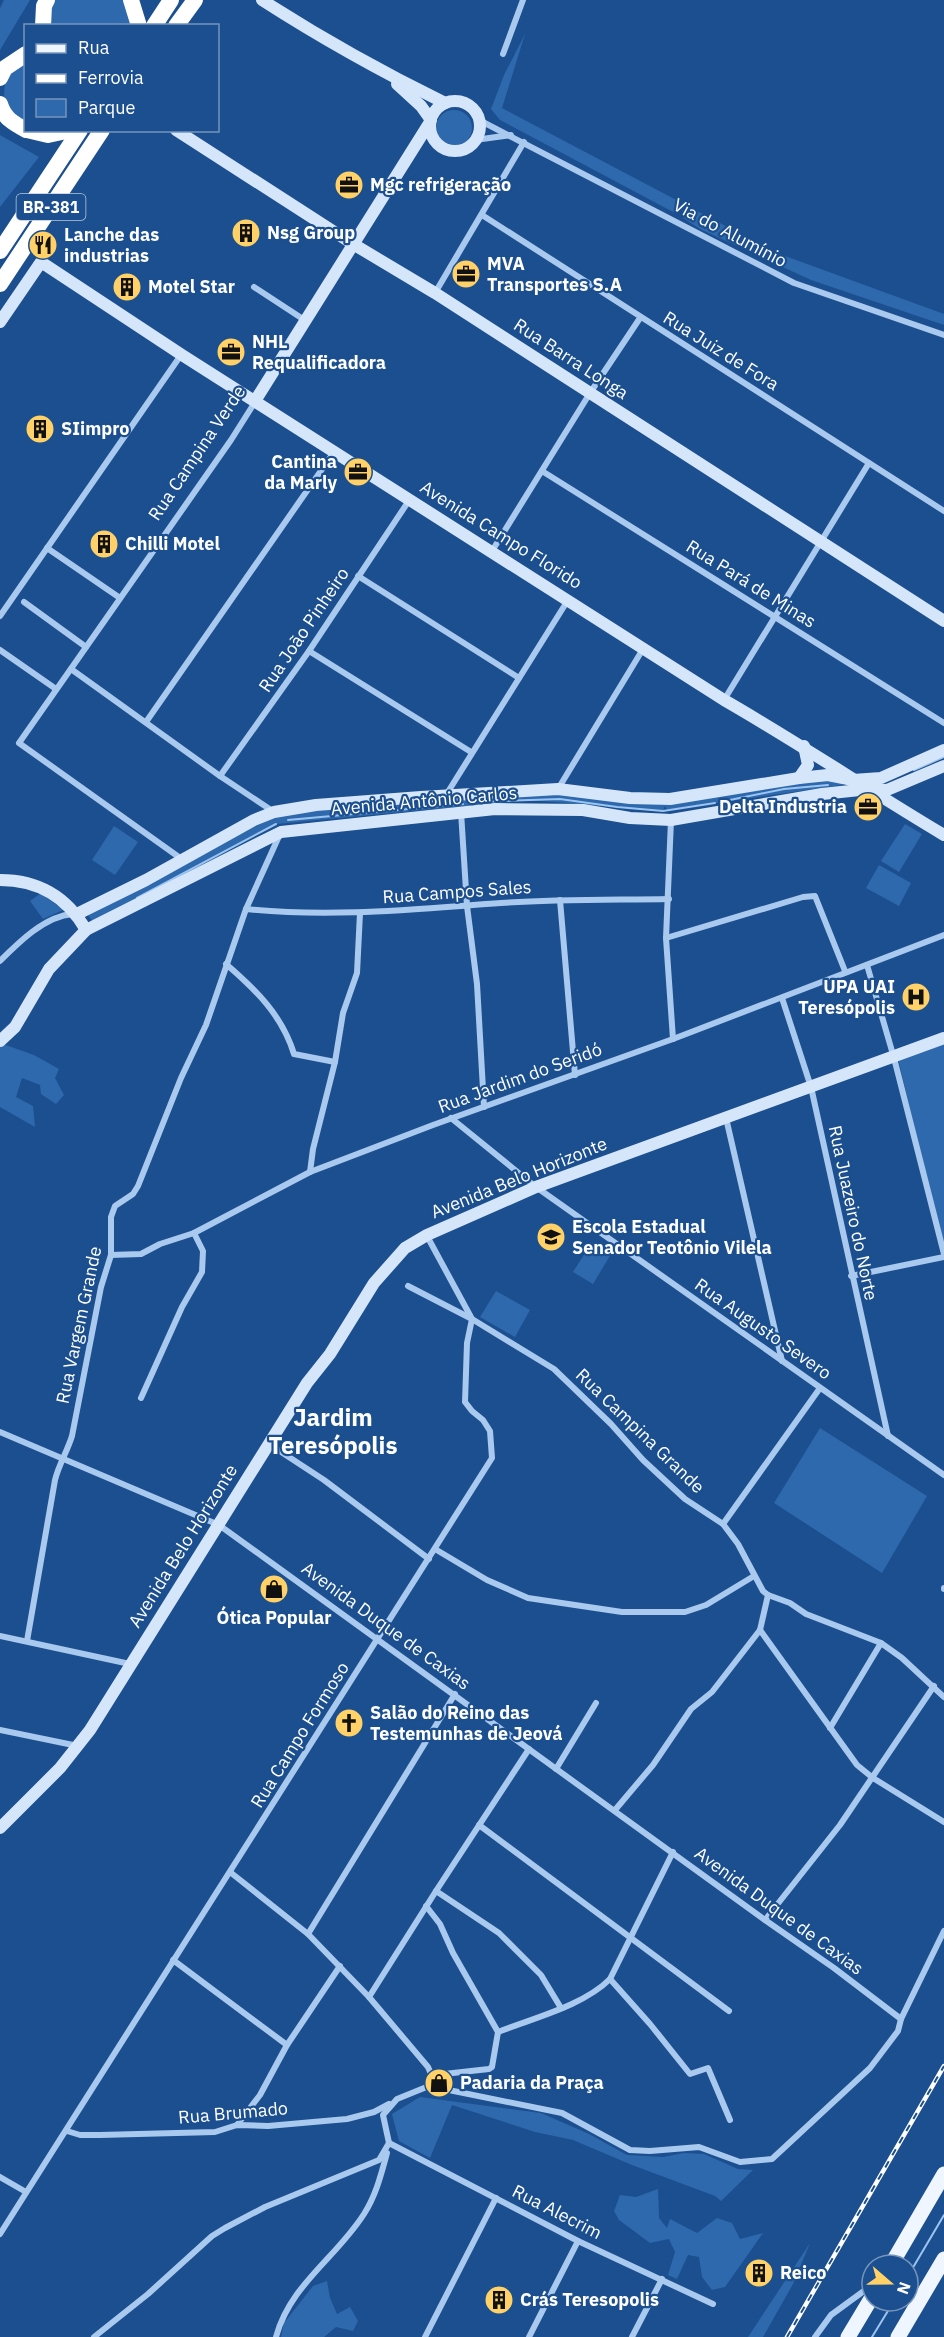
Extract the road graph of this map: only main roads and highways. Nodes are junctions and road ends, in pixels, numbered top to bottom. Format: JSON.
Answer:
{"nodes":[{"id":1,"x":47,"y":0,"type":"edge"},
{"id":2,"x":131,"y":0,"type":"edge"},
{"id":3,"x":171,"y":0,"type":"edge"},
{"id":4,"x":195,"y":0,"type":"edge"},
{"id":5,"x":204,"y":0,"type":"edge"},
{"id":6,"x":179,"y":21,"type":"edge"},
{"id":7,"x":44,"y":24,"type":"edge"},
{"id":8,"x":137,"y":24,"type":"edge"},
{"id":9,"x":155,"y":24,"type":"edge"},
{"id":10,"x":24,"y":54,"type":"edge"},
{"id":11,"x":0,"y":78,"type":"edge"},
{"id":12,"x":0,"y":104,"type":"edge"},
{"id":13,"x":24,"y":129,"type":"edge"},
{"id":14,"x":35,"y":132,"type":"edge"},
{"id":15,"x":62,"y":132,"type":"edge"},
{"id":16,"x":79,"y":132,"type":"edge"},
{"id":17,"x":101,"y":132,"type":"edge"},
{"id":18,"x":20,"y":221,"type":"junction"},
{"id":19,"x":0,"y":237,"type":"edge"},
{"id":20,"x":0,"y":250,"type":"edge"},
{"id":21,"x":0,"y":284,"type":"edge"},
{"id":22,"x":944,"y":2174,"type":"edge"},
{"id":23,"x":898,"y":2253,"type":"edge"},
{"id":24,"x":944,"y":2259,"type":"edge"},
{"id":25,"x":862,"y":2313,"type":"edge"},
{"id":26,"x":848,"y":2337,"type":"edge"},
{"id":27,"x":898,"y":2337,"type":"edge"}],
"edges":[{"from":1,"to":7,"type":"highway"},
{"from":2,"to":8,"type":"highway"},
{"from":3,"to":9,"type":"highway"},
{"from":4,"to":6,"type":"highway"},
{"from":5,"to":6,"type":"highway"},
{"from":10,"to":11,"type":"highway"},
{"from":12,"to":13,"type":"highway"},
{"from":14,"to":15,"type":"highway"},
{"from":16,"to":18,"type":"highway","number":"BR-381"},
{"from":17,"to":21,"type":"highway","number":"BR-381"},
{"from":18,"to":19,"type":"highway","number":"BR-381"},
{"from":18,"to":20,"type":"highway","number":"BR-381"},
{"from":22,"to":23,"type":"main road"},
{"from":24,"to":27,"type":"main road"},
{"from":25,"to":26,"type":"main road"}]}
